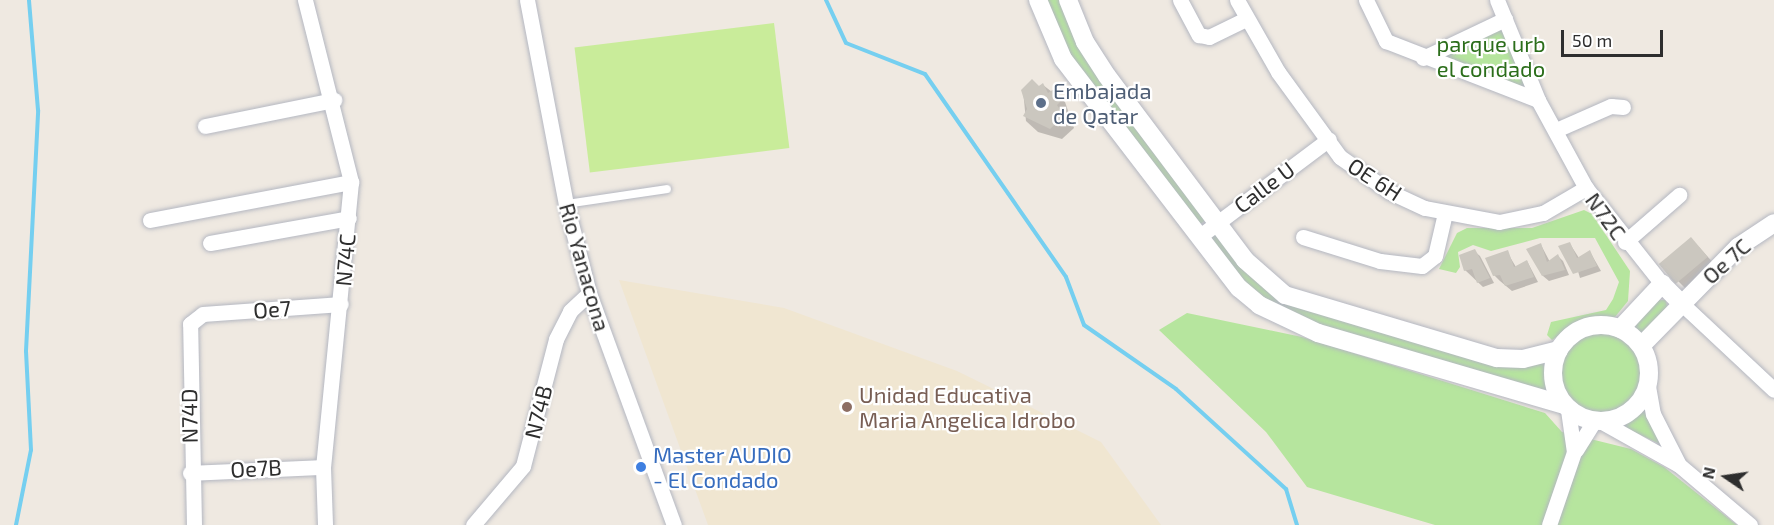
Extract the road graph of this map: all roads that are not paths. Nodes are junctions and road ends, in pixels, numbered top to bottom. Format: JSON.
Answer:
{"nodes":[{"id":1,"x":305,"y":0,"type":"edge"},
{"id":2,"x":527,"y":0,"type":"edge"},
{"id":3,"x":1030,"y":0,"type":"edge"},
{"id":4,"x":1068,"y":0,"type":"edge"},
{"id":5,"x":1180,"y":0,"type":"edge"},
{"id":6,"x":1237,"y":0,"type":"edge"},
{"id":7,"x":1366,"y":0,"type":"edge"},
{"id":8,"x":1497,"y":0,"type":"edge"},
{"id":9,"x":1040,"y":9,"type":"edge"},
{"id":10,"x":1246,"y":19,"type":"junction"},
{"id":11,"x":1505,"y":19,"type":"junction"},
{"id":12,"x":1423,"y":58,"type":"junction"},
{"id":13,"x":334,"y":100,"type":"junction"},
{"id":14,"x":1538,"y":100,"type":"junction"},
{"id":15,"x":1623,"y":107,"type":"dead end"},
{"id":16,"x":205,"y":126,"type":"dead end"},
{"id":17,"x":1556,"y":130,"type":"junction"},
{"id":18,"x":1329,"y":139,"type":"junction"},
{"id":19,"x":351,"y":182,"type":"junction"},
{"id":20,"x":1586,"y":188,"type":"junction"},
{"id":21,"x":667,"y":189,"type":"dead end"},
{"id":22,"x":1679,"y":195,"type":"dead end"},
{"id":23,"x":566,"y":204,"type":"junction"},
{"id":24,"x":1445,"y":213,"type":"junction"},
{"id":25,"x":349,"y":218,"type":"junction"},
{"id":26,"x":150,"y":220,"type":"dead end"},
{"id":27,"x":1218,"y":222,"type":"junction"},
{"id":28,"x":1774,"y":223,"type":"edge"},
{"id":29,"x":1200,"y":236,"type":"junction"},
{"id":30,"x":1303,"y":237,"type":"dead end"},
{"id":31,"x":1625,"y":242,"type":"junction"},
{"id":32,"x":210,"y":243,"type":"dead end"},
{"id":33,"x":1662,"y":284,"type":"junction"},
{"id":34,"x":589,"y":294,"type":"junction"},
{"id":35,"x":1681,"y":303,"type":"junction"},
{"id":36,"x":341,"y":304,"type":"junction"},
{"id":37,"x":203,"y":314,"type":"joint"},
{"id":38,"x":1620,"y":329,"type":"junction"},
{"id":39,"x":1641,"y":346,"type":"junction"},
{"id":40,"x":1559,"y":350,"type":"junction"},
{"id":41,"x":1648,"y":386,"type":"junction"},
{"id":42,"x":1774,"y":390,"type":"edge"},
{"id":43,"x":1567,"y":407,"type":"junction"},
{"id":44,"x":1598,"y":422,"type":"junction"},
{"id":45,"x":1574,"y":452,"type":"junction"},
{"id":46,"x":1679,"y":465,"type":"junction"},
{"id":47,"x":323,"y":467,"type":"junction"},
{"id":48,"x":190,"y":473,"type":"junction"},
{"id":49,"x":194,"y":525,"type":"edge"},
{"id":50,"x":325,"y":525,"type":"edge"},
{"id":51,"x":473,"y":525,"type":"edge"},
{"id":52,"x":674,"y":525,"type":"edge"},
{"id":53,"x":1549,"y":525,"type":"edge"},
{"id":54,"x":1750,"y":525,"type":"edge"}],
"edges":[{"from":1,"to":13,"type":"street","name":"N74C"},
{"from":2,"to":23,"type":"street","name":"Rio Yanacona"},
{"from":3,"to":9,"type":"street"},
{"from":4,"to":27,"type":"street"},
{"from":5,"to":10,"type":"street"},
{"from":6,"to":10,"type":"street","name":"OE 6H"},
{"from":7,"to":12,"type":"street"},
{"from":8,"to":11,"type":"street","name":"N72C"},
{"from":9,"to":29,"type":"street"},
{"from":10,"to":18,"type":"street","name":"OE 6H"},
{"from":11,"to":12,"type":"street"},
{"from":11,"to":14,"type":"street","name":"N72C"},
{"from":12,"to":14,"type":"street"},
{"from":13,"to":16,"type":"street"},
{"from":13,"to":19,"type":"street","name":"N74C"},
{"from":14,"to":17,"type":"street","name":"N72C"},
{"from":15,"to":17,"type":"street"},
{"from":17,"to":20,"type":"street","name":"N72C"},
{"from":18,"to":24,"type":"street","name":"OE 6H"},
{"from":18,"to":27,"type":"street","name":"Calle U"},
{"from":19,"to":25,"type":"street","name":"N74C"},
{"from":19,"to":26,"type":"street"},
{"from":20,"to":24,"type":"street","name":"OE 6H"},
{"from":20,"to":31,"type":"street","name":"N72C"},
{"from":21,"to":23,"type":"lane"},
{"from":22,"to":31,"type":"street"},
{"from":23,"to":34,"type":"street","name":"Rio Yanacona"},
{"from":24,"to":30,"type":"street"},
{"from":25,"to":32,"type":"street"},
{"from":25,"to":36,"type":"street","name":"N74C"},
{"from":27,"to":29,"type":"street","name":"Calle U"},
{"from":27,"to":40,"type":"street"},
{"from":28,"to":35,"type":"street","name":"Oe 7C"},
{"from":29,"to":43,"type":"street"},
{"from":31,"to":33,"type":"street","name":"N72C"},
{"from":33,"to":35,"type":"street","name":"N72C"},
{"from":33,"to":38,"type":"street"},
{"from":34,"to":51,"type":"street","name":"N74B"},
{"from":34,"to":52,"type":"street","name":"Rio Yanacona"},
{"from":35,"to":39,"type":"street","name":"Oe 7C"},
{"from":35,"to":42,"type":"street","name":"N72C"},
{"from":36,"to":37,"type":"street","name":"Oe7"},
{"from":36,"to":47,"type":"street","name":"N74C"},
{"from":37,"to":48,"type":"street","name":"N74D"},
{"from":38,"to":39,"type":"street"},
{"from":38,"to":40,"type":"street"},
{"from":39,"to":41,"type":"street"},
{"from":40,"to":43,"type":"street"},
{"from":41,"to":44,"type":"street"},
{"from":41,"to":46,"type":"street"},
{"from":43,"to":44,"type":"street"},
{"from":43,"to":45,"type":"street"},
{"from":44,"to":45,"type":"street"},
{"from":44,"to":46,"type":"street"},
{"from":45,"to":53,"type":"street"},
{"from":46,"to":54,"type":"street"},
{"from":47,"to":48,"type":"street","name":"Oe7B"},
{"from":47,"to":50,"type":"street","name":"N74C"},
{"from":48,"to":49,"type":"street","name":"N74D"}]}
